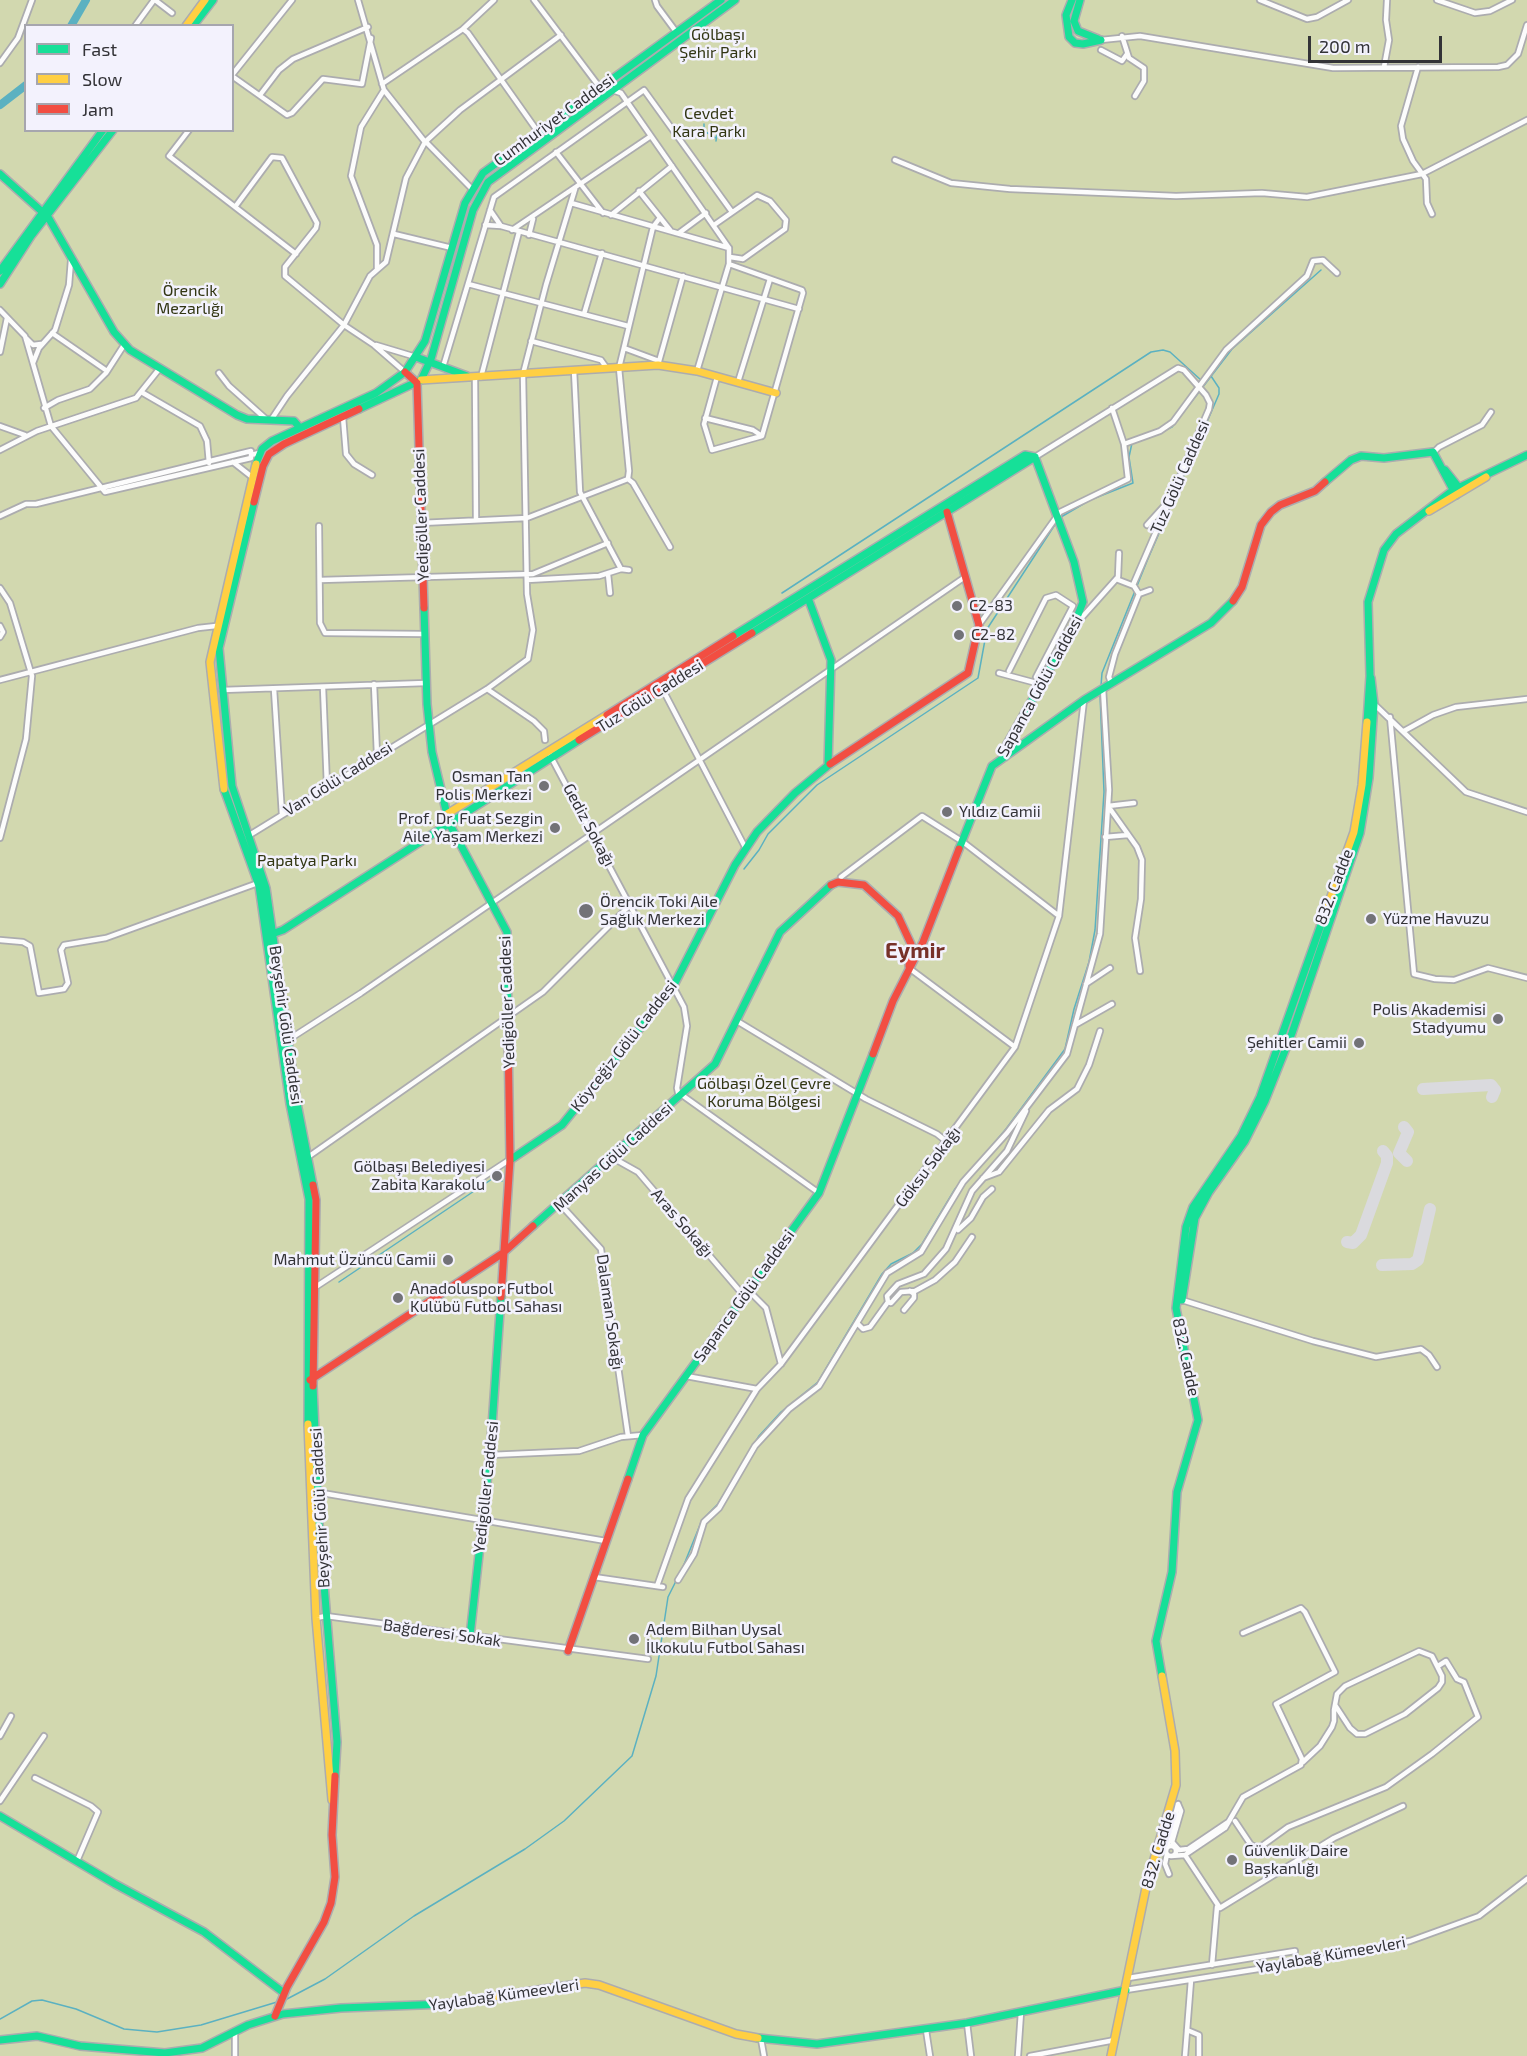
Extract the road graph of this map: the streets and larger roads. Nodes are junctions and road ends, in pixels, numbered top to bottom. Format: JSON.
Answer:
{"nodes":[{"id":1,"x":32,"y":0,"type":"edge"},
{"id":2,"x":154,"y":0,"type":"edge"},
{"id":3,"x":205,"y":0,"type":"edge"},
{"id":4,"x":213,"y":0,"type":"edge"},
{"id":5,"x":292,"y":0,"type":"edge"},
{"id":6,"x":358,"y":0,"type":"edge"},
{"id":7,"x":534,"y":0,"type":"edge"},
{"id":8,"x":655,"y":0,"type":"edge"},
{"id":9,"x":720,"y":0,"type":"edge"},
{"id":10,"x":735,"y":0,"type":"edge"},
{"id":11,"x":1072,"y":0,"type":"edge"},
{"id":12,"x":1080,"y":0,"type":"edge"},
{"id":13,"x":1260,"y":0,"type":"edge"},
{"id":14,"x":1348,"y":0,"type":"edge"},
{"id":15,"x":1387,"y":0,"type":"edge"},
{"id":16,"x":1437,"y":0,"type":"edge"},
{"id":17,"x":1512,"y":0,"type":"edge"},
{"id":18,"x":491,"y":1,"type":"edge"},
{"id":19,"x":172,"y":13,"type":"dead end"},
{"id":20,"x":136,"y":24,"type":"edge"},
{"id":21,"x":187,"y":24,"type":"edge"},
{"id":22,"x":195,"y":24,"type":"edge"},
{"id":23,"x":1527,"y":25,"type":"edge"},
{"id":24,"x":368,"y":27,"type":"junction"},
{"id":25,"x":463,"y":29,"type":"junction"},
{"id":26,"x":676,"y":33,"type":"junction"},
{"id":27,"x":561,"y":34,"type":"junction"},
{"id":28,"x":1122,"y":36,"type":"junction"},
{"id":29,"x":371,"y":38,"type":"junction"},
{"id":30,"x":1101,"y":40,"type":"junction"},
{"id":31,"x":1101,"y":50,"type":"dead end"},
{"id":32,"x":1127,"y":54,"type":"junction"},
{"id":33,"x":0,"y":63,"type":"edge"},
{"id":34,"x":1418,"y":67,"type":"junction"},
{"id":35,"x":1384,"y":68,"type":"junction"},
{"id":36,"x":234,"y":72,"type":"edge"},
{"id":37,"x":234,"y":76,"type":"edge"},
{"id":38,"x":502,"y":80,"type":"junction"},
{"id":39,"x":383,"y":87,"type":"junction"},
{"id":40,"x":602,"y":87,"type":"junction"},
{"id":41,"x":613,"y":90,"type":"junction"},
{"id":42,"x":260,"y":95,"type":"junction"},
{"id":43,"x":1135,"y":96,"type":"dead end"},
{"id":44,"x":626,"y":101,"type":"junction"},
{"id":45,"x":1527,"y":120,"type":"edge"},
{"id":46,"x":102,"y":132,"type":"edge"},
{"id":47,"x":111,"y":132,"type":"edge"},
{"id":48,"x":187,"y":132,"type":"edge"},
{"id":49,"x":538,"y":132,"type":"junction"},
{"id":50,"x":651,"y":136,"type":"junction"},
{"id":51,"x":426,"y":142,"type":"junction"},
{"id":52,"x":556,"y":152,"type":"junction"},
{"id":53,"x":895,"y":160,"type":"dead end"},
{"id":54,"x":672,"y":166,"type":"junction"},
{"id":55,"x":0,"y":174,"type":"edge"},
{"id":56,"x":1422,"y":174,"type":"junction"},
{"id":57,"x":580,"y":184,"type":"junction"},
{"id":58,"x":471,"y":188,"type":"junction"},
{"id":59,"x":575,"y":189,"type":"junction"},
{"id":60,"x":639,"y":191,"type":"junction"},
{"id":61,"x":571,"y":203,"type":"junction"},
{"id":62,"x":236,"y":207,"type":"junction"},
{"id":63,"x":490,"y":210,"type":"junction"},
{"id":64,"x":732,"y":212,"type":"junction"},
{"id":65,"x":603,"y":213,"type":"junction"},
{"id":66,"x":706,"y":213,"type":"junction"},
{"id":67,"x":1432,"y":214,"type":"dead end"},
{"id":68,"x":45,"y":215,"type":"junction"},
{"id":69,"x":611,"y":215,"type":"junction"},
{"id":70,"x":533,"y":219,"type":"junction"},
{"id":71,"x":659,"y":219,"type":"junction"},
{"id":72,"x":485,"y":225,"type":"junction"},
{"id":73,"x":714,"y":225,"type":"junction"},
{"id":74,"x":501,"y":226,"type":"junction"},
{"id":75,"x":654,"y":227,"type":"junction"},
{"id":76,"x":512,"y":230,"type":"junction"},
{"id":77,"x":670,"y":230,"type":"junction"},
{"id":78,"x":519,"y":232,"type":"junction"},
{"id":79,"x":680,"y":233,"type":"junction"},
{"id":80,"x":394,"y":234,"type":"junction"},
{"id":81,"x":529,"y":236,"type":"junction"},
{"id":82,"x":560,"y":242,"type":"junction"},
{"id":83,"x":452,"y":248,"type":"junction"},
{"id":84,"x":729,"y":248,"type":"junction"},
{"id":85,"x":602,"y":253,"type":"junction"},
{"id":86,"x":296,"y":254,"type":"junction"},
{"id":87,"x":730,"y":257,"type":"junction"},
{"id":88,"x":71,"y":260,"type":"junction"},
{"id":89,"x":729,"y":264,"type":"junction"},
{"id":90,"x":645,"y":267,"type":"junction"},
{"id":91,"x":377,"y":269,"type":"junction"},
{"id":92,"x":0,"y":271,"type":"edge"},
{"id":93,"x":1337,"y":273,"type":"dead end"},
{"id":94,"x":683,"y":276,"type":"junction"},
{"id":95,"x":770,"y":279,"type":"junction"},
{"id":96,"x":0,"y":284,"type":"edge"},
{"id":97,"x":468,"y":284,"type":"junction"},
{"id":98,"x":722,"y":286,"type":"junction"},
{"id":99,"x":503,"y":294,"type":"junction"},
{"id":100,"x":764,"y":299,"type":"junction"},
{"id":101,"x":542,"y":302,"type":"junction"},
{"id":102,"x":799,"y":309,"type":"junction"},
{"id":103,"x":0,"y":310,"type":"edge"},
{"id":104,"x":584,"y":314,"type":"junction"},
{"id":105,"x":7,"y":318,"type":"junction"},
{"id":106,"x":344,"y":325,"type":"junction"},
{"id":107,"x":628,"y":326,"type":"junction"},
{"id":108,"x":52,"y":333,"type":"junction"},
{"id":109,"x":25,"y":336,"type":"junction"},
{"id":110,"x":531,"y":340,"type":"junction"},
{"id":111,"x":41,"y":344,"type":"junction"},
{"id":112,"x":124,"y":345,"type":"junction"},
{"id":113,"x":374,"y":345,"type":"junction"},
{"id":114,"x":624,"y":348,"type":"junction"},
{"id":115,"x":0,"y":352,"type":"edge"},
{"id":116,"x":416,"y":357,"type":"junction"},
{"id":117,"x":33,"y":363,"type":"junction"},
{"id":118,"x":430,"y":363,"type":"junction"},
{"id":119,"x":659,"y":363,"type":"junction"},
{"id":120,"x":442,"y":367,"type":"junction"},
{"id":121,"x":606,"y":367,"type":"junction"},
{"id":122,"x":160,"y":368,"type":"junction"},
{"id":123,"x":618,"y":368,"type":"junction"},
{"id":124,"x":574,"y":370,"type":"junction"},
{"id":125,"x":107,"y":371,"type":"junction"},
{"id":126,"x":697,"y":371,"type":"junction"},
{"id":127,"x":405,"y":372,"type":"junction"},
{"id":128,"x":219,"y":373,"type":"dead end"},
{"id":129,"x":524,"y":374,"type":"junction"},
{"id":130,"x":475,"y":377,"type":"junction"},
{"id":131,"x":717,"y":377,"type":"junction"},
{"id":132,"x":419,"y":382,"type":"junction"},
{"id":133,"x":738,"y":382,"type":"junction"},
{"id":134,"x":1202,"y":386,"type":"junction"},
{"id":135,"x":143,"y":393,"type":"junction"},
{"id":136,"x":776,"y":393,"type":"junction"},
{"id":137,"x":44,"y":408,"type":"junction"},
{"id":138,"x":1112,"y":408,"type":"junction"},
{"id":139,"x":1491,"y":412,"type":"dead end"},
{"id":140,"x":343,"y":417,"type":"junction"},
{"id":141,"x":705,"y":418,"type":"junction"},
{"id":142,"x":269,"y":420,"type":"junction"},
{"id":143,"x":0,"y":426,"type":"edge"},
{"id":144,"x":51,"y":426,"type":"junction"},
{"id":145,"x":300,"y":428,"type":"junction"},
{"id":146,"x":311,"y":428,"type":"junction"},
{"id":147,"x":28,"y":436,"type":"junction"},
{"id":148,"x":293,"y":436,"type":"junction"},
{"id":149,"x":762,"y":436,"type":"junction"},
{"id":150,"x":1124,"y":444,"type":"junction"},
{"id":151,"x":0,"y":450,"type":"edge"},
{"id":152,"x":1434,"y":452,"type":"junction"},
{"id":153,"x":259,"y":453,"type":"junction"},
{"id":154,"x":251,"y":455,"type":"junction"},
{"id":155,"x":1527,"y":455,"type":"edge"},
{"id":156,"x":267,"y":456,"type":"junction"},
{"id":157,"x":1035,"y":457,"type":"junction"},
{"id":158,"x":209,"y":461,"type":"junction"},
{"id":159,"x":232,"y":462,"type":"junction"},
{"id":160,"x":210,"y":468,"type":"junction"},
{"id":161,"x":372,"y":475,"type":"dead end"},
{"id":162,"x":252,"y":477,"type":"junction"},
{"id":163,"x":628,"y":479,"type":"junction"},
{"id":164,"x":100,"y":487,"type":"junction"},
{"id":165,"x":1457,"y":491,"type":"junction"},
{"id":166,"x":582,"y":497,"type":"junction"},
{"id":167,"x":1170,"y":499,"type":"junction"},
{"id":168,"x":947,"y":512,"type":"junction"},
{"id":169,"x":0,"y":516,"type":"edge"},
{"id":170,"x":527,"y":518,"type":"junction"},
{"id":171,"x":1058,"y":518,"type":"junction"},
{"id":172,"x":476,"y":519,"type":"junction"},
{"id":173,"x":421,"y":523,"type":"junction"},
{"id":174,"x":1148,"y":525,"type":"dead end"},
{"id":175,"x":319,"y":526,"type":"dead end"},
{"id":176,"x":608,"y":543,"type":"junction"},
{"id":177,"x":670,"y":548,"type":"dead end"},
{"id":178,"x":1119,"y":553,"type":"dead end"},
{"id":179,"x":621,"y":569,"type":"junction"},
{"id":180,"x":629,"y":570,"type":"dead end"},
{"id":181,"x":608,"y":574,"type":"junction"},
{"id":182,"x":527,"y":577,"type":"junction"},
{"id":183,"x":965,"y":577,"type":"junction"},
{"id":184,"x":422,"y":578,"type":"junction"},
{"id":185,"x":1116,"y":579,"type":"junction"},
{"id":186,"x":320,"y":580,"type":"junction"},
{"id":187,"x":0,"y":588,"type":"edge"},
{"id":188,"x":1136,"y":589,"type":"junction"},
{"id":189,"x":1150,"y":590,"type":"dead end"},
{"id":190,"x":610,"y":593,"type":"dead end"},
{"id":191,"x":807,"y":597,"type":"junction"},
{"id":192,"x":979,"y":625,"type":"junction"},
{"id":193,"x":0,"y":626,"type":"edge"},
{"id":194,"x":1074,"y":626,"type":"junction"},
{"id":195,"x":220,"y":627,"type":"junction"},
{"id":196,"x":424,"y":634,"type":"junction"},
{"id":197,"x":0,"y":637,"type":"edge"},
{"id":198,"x":1054,"y":643,"type":"junction"},
{"id":199,"x":215,"y":647,"type":"junction"},
{"id":200,"x":1062,"y":647,"type":"junction"},
{"id":201,"x":831,"y":669,"type":"junction"},
{"id":202,"x":1009,"y":671,"type":"dead end"},
{"id":203,"x":30,"y":672,"type":"junction"},
{"id":204,"x":999,"y":673,"type":"dead end"},
{"id":205,"x":1370,"y":676,"type":"junction"},
{"id":206,"x":0,"y":680,"type":"edge"},
{"id":207,"x":1038,"y":680,"type":"junction"},
{"id":208,"x":426,"y":683,"type":"junction"},
{"id":209,"x":1111,"y":683,"type":"junction"},
{"id":210,"x":374,"y":684,"type":"junction"},
{"id":211,"x":323,"y":687,"type":"junction"},
{"id":212,"x":274,"y":688,"type":"junction"},
{"id":213,"x":487,"y":688,"type":"junction"},
{"id":214,"x":662,"y":688,"type":"junction"},
{"id":215,"x":1103,"y":688,"type":"junction"},
{"id":216,"x":222,"y":690,"type":"junction"},
{"id":217,"x":1527,"y":699,"type":"edge"},
{"id":218,"x":1084,"y":700,"type":"junction"},
{"id":219,"x":1374,"y":704,"type":"junction"},
{"id":220,"x":1390,"y":717,"type":"junction"},
{"id":221,"x":428,"y":723,"type":"junction"},
{"id":222,"x":1404,"y":731,"type":"junction"},
{"id":223,"x":545,"y":740,"type":"dead end"},
{"id":224,"x":549,"y":754,"type":"junction"},
{"id":225,"x":377,"y":755,"type":"junction"},
{"id":226,"x":1005,"y":757,"type":"junction"},
{"id":227,"x":700,"y":760,"type":"junction"},
{"id":228,"x":828,"y":765,"type":"junction"},
{"id":229,"x":327,"y":786,"type":"junction"},
{"id":230,"x":1134,"y":803,"type":"dead end"},
{"id":231,"x":1108,"y":806,"type":"junction"},
{"id":232,"x":1527,"y":812,"type":"edge"},
{"id":233,"x":282,"y":814,"type":"junction"},
{"id":234,"x":447,"y":814,"type":"junction"},
{"id":235,"x":449,"y":823,"type":"junction"},
{"id":236,"x":594,"y":833,"type":"junction"},
{"id":237,"x":1128,"y":835,"type":"junction"},
{"id":238,"x":246,"y":837,"type":"junction"},
{"id":239,"x":1105,"y":837,"type":"junction"},
{"id":240,"x":0,"y":838,"type":"edge"},
{"id":241,"x":963,"y":842,"type":"junction"},
{"id":242,"x":745,"y":847,"type":"junction"},
{"id":243,"x":842,"y":877,"type":"dead end"},
{"id":244,"x":258,"y":883,"type":"junction"},
{"id":245,"x":1334,"y":895,"type":"junction"},
{"id":246,"x":491,"y":903,"type":"junction"},
{"id":247,"x":631,"y":904,"type":"junction"},
{"id":248,"x":1059,"y":916,"type":"junction"},
{"id":249,"x":270,"y":934,"type":"junction"},
{"id":250,"x":0,"y":940,"type":"edge"},
{"id":251,"x":923,"y":942,"type":"junction"},
{"id":252,"x":911,"y":944,"type":"junction"},
{"id":253,"x":909,"y":968,"type":"junction"},
{"id":254,"x":1110,"y":968,"type":"dead end"},
{"id":255,"x":1140,"y":971,"type":"dead end"},
{"id":256,"x":1527,"y":978,"type":"edge"},
{"id":257,"x":1086,"y":984,"type":"junction"},
{"id":258,"x":673,"y":987,"type":"junction"},
{"id":259,"x":1112,"y":1004,"type":"dead end"},
{"id":260,"x":509,"y":1017,"type":"junction"},
{"id":261,"x":737,"y":1021,"type":"junction"},
{"id":262,"x":1075,"y":1025,"type":"junction"},
{"id":263,"x":1100,"y":1031,"type":"dead end"},
{"id":264,"x":288,"y":1040,"type":"junction"},
{"id":265,"x":1015,"y":1047,"type":"junction"},
{"id":266,"x":860,"y":1093,"type":"junction"},
{"id":267,"x":680,"y":1095,"type":"junction"},
{"id":268,"x":1029,"y":1103,"type":"junction"},
{"id":269,"x":947,"y":1142,"type":"junction"},
{"id":270,"x":308,"y":1157,"type":"junction"},
{"id":271,"x":613,"y":1158,"type":"junction"},
{"id":272,"x":510,"y":1160,"type":"junction"},
{"id":273,"x":983,"y":1178,"type":"junction"},
{"id":274,"x":992,"y":1189,"type":"dead end"},
{"id":275,"x":819,"y":1193,"type":"junction"},
{"id":276,"x":560,"y":1204,"type":"junction"},
{"id":277,"x":957,"y":1230,"type":"junction"},
{"id":278,"x":972,"y":1237,"type":"dead end"},
{"id":279,"x":503,"y":1253,"type":"junction"},
{"id":280,"x":1182,"y":1272,"type":"junction"},
{"id":281,"x":311,"y":1289,"type":"junction"},
{"id":282,"x":910,"y":1291,"type":"junction"},
{"id":283,"x":746,"y":1293,"type":"junction"},
{"id":284,"x":1181,"y":1300,"type":"joint"},
{"id":285,"x":888,"y":1302,"type":"junction"},
{"id":286,"x":904,"y":1310,"type":"dead end"},
{"id":287,"x":858,"y":1324,"type":"junction"},
{"id":288,"x":780,"y":1364,"type":"junction"},
{"id":289,"x":1437,"y":1367,"type":"dead end"},
{"id":290,"x":686,"y":1376,"type":"junction"},
{"id":291,"x":310,"y":1380,"type":"junction"},
{"id":292,"x":757,"y":1389,"type":"junction"},
{"id":293,"x":643,"y":1435,"type":"junction"},
{"id":294,"x":628,"y":1436,"type":"junction"},
{"id":295,"x":490,"y":1455,"type":"junction"},
{"id":296,"x":310,"y":1491,"type":"junction"},
{"id":297,"x":319,"y":1493,"type":"junction"},
{"id":298,"x":483,"y":1521,"type":"junction"},
{"id":299,"x":606,"y":1541,"type":"junction"},
{"id":300,"x":594,"y":1576,"type":"junction"},
{"id":301,"x":678,"y":1580,"type":"dead end"},
{"id":302,"x":326,"y":1616,"type":"junction"},
{"id":303,"x":316,"y":1618,"type":"junction"},
{"id":304,"x":1243,"y":1633,"type":"dead end"},
{"id":305,"x":470,"y":1636,"type":"junction"},
{"id":306,"x":568,"y":1651,"type":"junction"},
{"id":307,"x":648,"y":1659,"type":"dead end"},
{"id":308,"x":1438,"y":1666,"type":"junction"},
{"id":309,"x":1335,"y":1705,"type":"junction"},
{"id":310,"x":11,"y":1716,"type":"dead end"},
{"id":311,"x":0,"y":1736,"type":"edge"},
{"id":312,"x":44,"y":1736,"type":"dead end"},
{"id":313,"x":1303,"y":1762,"type":"junction"},
{"id":314,"x":35,"y":1778,"type":"dead end"},
{"id":315,"x":0,"y":1801,"type":"edge"},
{"id":316,"x":1175,"y":1802,"type":"junction"},
{"id":317,"x":333,"y":1806,"type":"junction"},
{"id":318,"x":1402,"y":1806,"type":"dead end"},
{"id":319,"x":0,"y":1816,"type":"edge"},
{"id":320,"x":1235,"y":1821,"type":"dead end"},
{"id":321,"x":1228,"y":1822,"type":"junction"},
{"id":322,"x":1175,"y":1847,"type":"junction"},
{"id":323,"x":1168,"y":1854,"type":"junction"},
{"id":324,"x":1185,"y":1855,"type":"junction"},
{"id":325,"x":77,"y":1861,"type":"junction"},
{"id":326,"x":1169,"y":1874,"type":"dead end"},
{"id":327,"x":1527,"y":1879,"type":"edge"},
{"id":328,"x":1217,"y":1907,"type":"junction"},
{"id":329,"x":1294,"y":1951,"type":"dead end"},
{"id":330,"x":1212,"y":1965,"type":"junction"},
{"id":331,"x":1128,"y":1978,"type":"junction"},
{"id":332,"x":1191,"y":1980,"type":"junction"},
{"id":333,"x":1126,"y":1990,"type":"junction"},
{"id":334,"x":284,"y":1993,"type":"junction"},
{"id":335,"x":1021,"y":2012,"type":"junction"},
{"id":336,"x":275,"y":2016,"type":"junction"},
{"id":337,"x":967,"y":2023,"type":"junction"},
{"id":338,"x":927,"y":2030,"type":"junction"},
{"id":339,"x":1187,"y":2030,"type":"junction"},
{"id":340,"x":235,"y":2031,"type":"junction"},
{"id":341,"x":760,"y":2039,"type":"junction"},
{"id":342,"x":0,"y":2040,"type":"edge"},
{"id":343,"x":1115,"y":2040,"type":"junction"},
{"id":344,"x":235,"y":2056,"type":"edge"},
{"id":345,"x":764,"y":2056,"type":"edge"},
{"id":346,"x":930,"y":2056,"type":"edge"},
{"id":347,"x":971,"y":2056,"type":"edge"},
{"id":348,"x":1018,"y":2056,"type":"edge"},
{"id":349,"x":1030,"y":2056,"type":"edge"},
{"id":350,"x":1111,"y":2056,"type":"edge"},
{"id":351,"x":1185,"y":2056,"type":"edge"},
{"id":352,"x":1199,"y":2056,"type":"edge"}],
"edges":[{"from":1,"to":33,"type":"street"},
{"from":2,"to":19,"type":"street"},
{"from":2,"to":20,"type":"street"},
{"from":3,"to":21,"type":"street"},
{"from":4,"to":22,"type":"street"},
{"from":5,"to":36,"type":"street"},
{"from":6,"to":24,"type":"street"},
{"from":7,"to":27,"type":"street"},
{"from":8,"to":26,"type":"street"},
{"from":9,"to":26,"type":"street","name":"Cumhuriyet Caddesi"},
{"from":10,"to":41,"type":"street","name":"Cumhuriyet Caddesi"},
{"from":11,"to":30,"type":"street"},
{"from":12,"to":30,"type":"street"},
{"from":13,"to":14,"type":"street"},
{"from":15,"to":35,"type":"street"},
{"from":16,"to":17,"type":"street"},
{"from":18,"to":25,"type":"street"},
{"from":23,"to":34,"type":"street"},
{"from":24,"to":29,"type":"street"},
{"from":24,"to":42,"type":"street"},
{"from":25,"to":38,"type":"street"},
{"from":25,"to":39,"type":"street"},
{"from":26,"to":40,"type":"street","name":"Cumhuriyet Caddesi"},
{"from":27,"to":38,"type":"street"},
{"from":27,"to":40,"type":"street"},
{"from":28,"to":30,"type":"street"},
{"from":28,"to":32,"type":"street"},
{"from":28,"to":35,"type":"street"},
{"from":29,"to":39,"type":"street"},
{"from":29,"to":42,"type":"street"},
{"from":31,"to":32,"type":"street"},
{"from":32,"to":43,"type":"street"},
{"from":34,"to":35,"type":"street"},
{"from":34,"to":56,"type":"street"},
{"from":37,"to":42,"type":"street"},
{"from":38,"to":49,"type":"street"},
{"from":38,"to":51,"type":"street"},
{"from":39,"to":51,"type":"street"},
{"from":39,"to":91,"type":"street"},
{"from":40,"to":41,"type":"street"},
{"from":40,"to":49,"type":"street","name":"Cumhuriyet Caddesi"},
{"from":41,"to":44,"type":"street"},
{"from":41,"to":118,"type":"street","name":"Cumhuriyet Caddesi"},
{"from":44,"to":50,"type":"street"},
{"from":44,"to":52,"type":"street"},
{"from":44,"to":64,"type":"street"},
{"from":45,"to":56,"type":"street"},
{"from":46,"to":68,"type":"street"},
{"from":47,"to":68,"type":"street"},
{"from":48,"to":62,"type":"street"},
{"from":49,"to":58,"type":"street","name":"Cumhuriyet Caddesi"},
{"from":50,"to":54,"type":"street"},
{"from":50,"to":57,"type":"street"},
{"from":51,"to":58,"type":"street"},
{"from":51,"to":80,"type":"street"},
{"from":52,"to":57,"type":"street"},
{"from":52,"to":63,"type":"street"},
{"from":53,"to":56,"type":"street"},
{"from":54,"to":60,"type":"street"},
{"from":54,"to":66,"type":"street"},
{"from":55,"to":68,"type":"street"},
{"from":56,"to":67,"type":"street"},
{"from":57,"to":59,"type":"street"},
{"from":57,"to":65,"type":"street"},
{"from":58,"to":83,"type":"street","name":"Cumhuriyet Caddesi"},
{"from":59,"to":61,"type":"street","name":"Van Gölü Caddesi"},
{"from":59,"to":70,"type":"street"},
{"from":60,"to":69,"type":"street"},
{"from":60,"to":71,"type":"street"},
{"from":61,"to":65,"type":"street"},
{"from":61,"to":82,"type":"street","name":"Van Gölü Caddesi"},
{"from":62,"to":86,"type":"street"},
{"from":62,"to":86,"type":"street"},
{"from":63,"to":72,"type":"street"},
{"from":63,"to":74,"type":"street"},
{"from":64,"to":73,"type":"street"},
{"from":64,"to":87,"type":"street"},
{"from":65,"to":69,"type":"street"},
{"from":66,"to":73,"type":"street"},
{"from":66,"to":79,"type":"street"},
{"from":68,"to":88,"type":"street"},
{"from":68,"to":92,"type":"street"},
{"from":68,"to":96,"type":"street"},
{"from":69,"to":75,"type":"street"},
{"from":70,"to":76,"type":"street"},
{"from":70,"to":81,"type":"street"},
{"from":71,"to":75,"type":"street"},
{"from":71,"to":77,"type":"street"},
{"from":72,"to":74,"type":"street"},
{"from":72,"to":97,"type":"street"},
{"from":73,"to":84,"type":"street"},
{"from":74,"to":76,"type":"street"},
{"from":75,"to":77,"type":"street"},
{"from":75,"to":90,"type":"street"},
{"from":76,"to":78,"type":"street"},
{"from":77,"to":79,"type":"street"},
{"from":78,"to":81,"type":"street"},
{"from":78,"to":99,"type":"street"},
{"from":79,"to":84,"type":"street"},
{"from":80,"to":83,"type":"street"},
{"from":80,"to":91,"type":"street"},
{"from":81,"to":82,"type":"street"},
{"from":82,"to":85,"type":"street"},
{"from":82,"to":101,"type":"street","name":"Van Gölü Caddesi"},
{"from":83,"to":116,"type":"street","name":"Cumhuriyet Caddesi"},
{"from":84,"to":87,"type":"street"},
{"from":85,"to":90,"type":"street"},
{"from":85,"to":104,"type":"street"},
{"from":86,"to":106,"type":"street"},
{"from":87,"to":89,"type":"street"},
{"from":88,"to":108,"type":"street"},
{"from":88,"to":112,"type":"street"},
{"from":89,"to":95,"type":"street"},
{"from":89,"to":98,"type":"street"},
{"from":90,"to":94,"type":"street"},
{"from":90,"to":107,"type":"street"},
{"from":91,"to":106,"type":"street"},
{"from":93,"to":134,"type":"street"},
{"from":94,"to":98,"type":"street"},
{"from":94,"to":119,"type":"street"},
{"from":95,"to":100,"type":"street"},
{"from":95,"to":102,"type":"street"},
{"from":97,"to":99,"type":"street"},
{"from":97,"to":120,"type":"street"},
{"from":98,"to":100,"type":"street"},
{"from":98,"to":126,"type":"street"},
{"from":99,"to":101,"type":"street"},
{"from":99,"to":130,"type":"street"},
{"from":100,"to":102,"type":"street"},
{"from":100,"to":133,"type":"street"},
{"from":101,"to":104,"type":"street"},
{"from":101,"to":110,"type":"street","name":"Van Gölü Caddesi"},
{"from":102,"to":136,"type":"street"},
{"from":103,"to":105,"type":"street"},
{"from":104,"to":107,"type":"street"},
{"from":105,"to":109,"type":"street"},
{"from":105,"to":115,"type":"street"},
{"from":106,"to":113,"type":"street"},
{"from":106,"to":142,"type":"street"},
{"from":107,"to":114,"type":"street"},
{"from":108,"to":111,"type":"street"},
{"from":108,"to":125,"type":"street"},
{"from":109,"to":111,"type":"street"},
{"from":109,"to":117,"type":"street"},
{"from":110,"to":121,"type":"street"},
{"from":110,"to":129,"type":"street","name":"Van Gölü Caddesi"},
{"from":111,"to":117,"type":"street"},
{"from":112,"to":122,"type":"street"},
{"from":112,"to":125,"type":"street"},
{"from":113,"to":116,"type":"street"},
{"from":113,"to":127,"type":"street"},
{"from":114,"to":119,"type":"street"},
{"from":114,"to":123,"type":"street"},
{"from":116,"to":118,"type":"street"},
{"from":116,"to":127,"type":"street","name":"Cumhuriyet Caddesi"},
{"from":117,"to":137,"type":"street"},
{"from":118,"to":120,"type":"street"},
{"from":118,"to":132,"type":"street"},
{"from":119,"to":123,"type":"street"},
{"from":119,"to":126,"type":"street"},
{"from":120,"to":130,"type":"street"},
{"from":121,"to":123,"type":"street"},
{"from":121,"to":124,"type":"street"},
{"from":122,"to":135,"type":"street"},
{"from":122,"to":142,"type":"street"},
{"from":123,"to":163,"type":"street"},
{"from":124,"to":129,"type":"street"},
{"from":124,"to":166,"type":"street"},
{"from":125,"to":137,"type":"street"},
{"from":126,"to":131,"type":"street"},
{"from":127,"to":132,"type":"street"},
{"from":127,"to":146,"type":"street","name":"Cumhuriyet Caddesi"},
{"from":128,"to":142,"type":"street"},
{"from":129,"to":130,"type":"street"},
{"from":129,"to":170,"type":"street","name":"Van Gölü Caddesi"},
{"from":130,"to":132,"type":"street"},
{"from":130,"to":172,"type":"street"},
{"from":131,"to":133,"type":"street"},
{"from":131,"to":141,"type":"street"},
{"from":132,"to":140,"type":"street"},
{"from":132,"to":173,"type":"street","name":"Yedigöller Caddesi"},
{"from":133,"to":136,"type":"street"},
{"from":134,"to":138,"type":"street","name":"Tuz Gölü Caddesi"},
{"from":134,"to":150,"type":"street"},
{"from":134,"to":167,"type":"street","name":"Tuz Gölü Caddesi"},
{"from":135,"to":144,"type":"street"},
{"from":135,"to":158,"type":"street"},
{"from":136,"to":149,"type":"street"},
{"from":137,"to":144,"type":"street"},
{"from":138,"to":150,"type":"street"},
{"from":138,"to":157,"type":"street","name":"Tuz Gölü Caddesi"},
{"from":139,"to":152,"type":"street"},
{"from":140,"to":146,"type":"street"},
{"from":140,"to":161,"type":"street"},
{"from":141,"to":149,"type":"street"},
{"from":141,"to":149,"type":"street"},
{"from":142,"to":145,"type":"street"},
{"from":143,"to":147,"type":"street"},
{"from":144,"to":147,"type":"street"},
{"from":144,"to":164,"type":"street"},
{"from":145,"to":146,"type":"street"},
{"from":145,"to":148,"type":"street"},
{"from":146,"to":148,"type":"street"},
{"from":147,"to":151,"type":"street"},
{"from":148,"to":153,"type":"street"},
{"from":148,"to":156,"type":"street"},
{"from":150,"to":171,"type":"street"},
{"from":152,"to":165,"type":"street"},
{"from":152,"to":209,"type":"street"},
{"from":153,"to":154,"type":"street"},
{"from":153,"to":156,"type":"street"},
{"from":153,"to":162,"type":"street"},
{"from":154,"to":158,"type":"street"},
{"from":154,"to":159,"type":"street"},
{"from":155,"to":165,"type":"street","name":"832. Cadde"},
{"from":156,"to":195,"type":"street","name":"Beyşehir Gölü Caddesi"},
{"from":157,"to":168,"type":"street","name":"Tuz Gölü Caddesi"},
{"from":157,"to":171,"type":"street","name":"Sapanca Gölü Caddesi"},
{"from":157,"to":191,"type":"street","name":"Tuz Gölü Caddesi"},
{"from":158,"to":160,"type":"street"},
{"from":158,"to":164,"type":"street"},
{"from":159,"to":160,"type":"street"},
{"from":159,"to":162,"type":"street"},
{"from":160,"to":164,"type":"street"},
{"from":162,"to":195,"type":"street"},
{"from":163,"to":166,"type":"street"},
{"from":163,"to":177,"type":"street"},
{"from":164,"to":169,"type":"street"},
{"from":165,"to":205,"type":"street","name":"832. Cadde"},
{"from":166,"to":170,"type":"street"},
{"from":166,"to":176,"type":"street"},
{"from":167,"to":174,"type":"street"},
{"from":167,"to":188,"type":"street","name":"Tuz Gölü Caddesi"},
{"from":168,"to":183,"type":"street","name":"Köyceğiz Gölü Caddesi"},
{"from":168,"to":191,"type":"street","name":"Tuz Gölü Caddesi"},
{"from":170,"to":172,"type":"street"},
{"from":170,"to":182,"type":"street","name":"Van Gölü Caddesi"},
{"from":171,"to":192,"type":"street"},
{"from":171,"to":194,"type":"street","name":"Sapanca Gölü Caddesi"},
{"from":172,"to":173,"type":"street"},
{"from":173,"to":184,"type":"street","name":"Yedigöller Caddesi"},
{"from":175,"to":186,"type":"street"},
{"from":176,"to":179,"type":"street"},
{"from":176,"to":182,"type":"street"},
{"from":178,"to":185,"type":"street"},
{"from":179,"to":180,"type":"street"},
{"from":179,"to":181,"type":"street"},
{"from":181,"to":182,"type":"street"},
{"from":181,"to":190,"type":"street"},
{"from":182,"to":184,"type":"street"},
{"from":182,"to":213,"type":"street","name":"Van Gölü Caddesi"},
{"from":183,"to":192,"type":"street","name":"Köyceğiz Gölü Caddesi"},
{"from":183,"to":201,"type":"street"},
{"from":184,"to":186,"type":"street"},
{"from":184,"to":196,"type":"street","name":"Yedigöller Caddesi"},
{"from":185,"to":188,"type":"street"},
{"from":185,"to":194,"type":"street"},
{"from":186,"to":196,"type":"street"},
{"from":187,"to":203,"type":"street"},
{"from":188,"to":189,"type":"street"},
{"from":188,"to":209,"type":"street","name":"Tuz Gölü Caddesi"},
{"from":191,"to":201,"type":"street"},
{"from":191,"to":214,"type":"street","name":"Tuz Gölü Caddesi"},
{"from":191,"to":224,"type":"street","name":"Tuz Gölü Caddesi"},
{"from":192,"to":228,"type":"street","name":"Köyceğiz Gölü Caddesi"},
{"from":193,"to":197,"type":"street"},
{"from":194,"to":200,"type":"street","name":"Sapanca Gölü Caddesi"},
{"from":195,"to":199,"type":"street","name":"Beyşehir Gölü Caddesi"},
{"from":195,"to":203,"type":"street"},
{"from":196,"to":208,"type":"street","name":"Yedigöller Caddesi"},
{"from":198,"to":200,"type":"street"},
{"from":198,"to":202,"type":"street"},
{"from":198,"to":207,"type":"street"},
{"from":199,"to":216,"type":"street","name":"Beyşehir Gölü Caddesi"},
{"from":199,"to":238,"type":"street"},
{"from":200,"to":207,"type":"street","name":"Sapanca Gölü Caddesi"},
{"from":201,"to":227,"type":"street"},
{"from":201,"to":228,"type":"street"},
{"from":203,"to":206,"type":"street"},
{"from":203,"to":240,"type":"street"},
{"from":204,"to":207,"type":"street"},
{"from":205,"to":219,"type":"street","name":"832. Cadde"},
{"from":205,"to":245,"type":"street","name":"832. Cadde"},
{"from":207,"to":226,"type":"street","name":"Sapanca Gölü Caddesi"},
{"from":208,"to":210,"type":"street"},
{"from":208,"to":221,"type":"street","name":"Yedigöller Caddesi"},
{"from":209,"to":215,"type":"street"},
{"from":210,"to":211,"type":"street"},
{"from":210,"to":225,"type":"street"},
{"from":211,"to":212,"type":"street"},
{"from":211,"to":229,"type":"street"},
{"from":212,"to":216,"type":"street"},
{"from":212,"to":233,"type":"street"},
{"from":213,"to":221,"type":"street","name":"Van Gölü Caddesi"},
{"from":213,"to":223,"type":"street"},
{"from":214,"to":224,"type":"street","name":"Tuz Gölü Caddesi"},
{"from":214,"to":227,"type":"street"},
{"from":215,"to":218,"type":"street"},
{"from":215,"to":231,"type":"street"},
{"from":216,"to":238,"type":"street","name":"Beyşehir Gölü Caddesi"},
{"from":217,"to":222,"type":"street"},
{"from":218,"to":226,"type":"street"},
{"from":218,"to":248,"type":"street","name":"Göksu Sokağı"},
{"from":219,"to":220,"type":"street"},
{"from":219,"to":245,"type":"street","name":"832. Cadde"},
{"from":220,"to":222,"type":"street"},
{"from":220,"to":256,"type":"street"},
{"from":221,"to":225,"type":"street","name":"Van Gölü Caddesi"},
{"from":221,"to":234,"type":"street","name":"Yedigöller Caddesi"},
{"from":222,"to":232,"type":"street"},
{"from":224,"to":234,"type":"street","name":"Tuz Gölü Caddesi"},
{"from":224,"to":235,"type":"street","name":"Tuz Gölü Caddesi"},
{"from":224,"to":236,"type":"street","name":"Gediz Sokağı"},
{"from":225,"to":229,"type":"street","name":"Van Gölü Caddesi"},
{"from":226,"to":241,"type":"street","name":"Sapanca Gölü Caddesi"},
{"from":227,"to":236,"type":"street"},
{"from":227,"to":242,"type":"street"},
{"from":228,"to":242,"type":"street","name":"Köyceğiz Gölü Caddesi"},
{"from":229,"to":233,"type":"street","name":"Van Gölü Caddesi"},
{"from":230,"to":231,"type":"street"},
{"from":231,"to":237,"type":"street"},
{"from":231,"to":239,"type":"street"},
{"from":233,"to":238,"type":"street","name":"Van Gölü Caddesi"},
{"from":234,"to":235,"type":"street","name":"Yedigöller Caddesi"},
{"from":235,"to":246,"type":"street","name":"Yedigöller Caddesi"},
{"from":235,"to":249,"type":"street","name":"Tuz Gölü Caddesi"},
{"from":236,"to":246,"type":"street"},
{"from":236,"to":247,"type":"street","name":"Gediz Sokağı"},
{"from":237,"to":239,"type":"street"},
{"from":237,"to":255,"type":"street"},
{"from":238,"to":244,"type":"street"},
{"from":238,"to":249,"type":"street","name":"Beyşehir Gölü Caddesi"},
{"from":239,"to":257,"type":"street"},
{"from":241,"to":243,"type":"street"},
{"from":241,"to":248,"type":"street"},
{"from":241,"to":251,"type":"street","name":"Sapanca Gölü Caddesi"},
{"from":242,"to":258,"type":"street","name":"Köyceğiz Gölü Caddesi"},
{"from":244,"to":249,"type":"street"},
{"from":244,"to":250,"type":"street"},
{"from":245,"to":280,"type":"street","name":"832. Cadde"},
{"from":246,"to":260,"type":"street","name":"Yedigöller Caddesi"},
{"from":246,"to":264,"type":"street"},
{"from":247,"to":258,"type":"street","name":"Gediz Sokağı"},
{"from":247,"to":260,"type":"street"},
{"from":248,"to":265,"type":"street","name":"Göksu Sokağı"},
{"from":249,"to":264,"type":"street","name":"Beyşehir Gölü Caddesi"},
{"from":249,"to":281,"type":"street"},
{"from":251,"to":252,"type":"street"},
{"from":251,"to":253,"type":"street","name":"Sapanca Gölü Caddesi"},
{"from":252,"to":253,"type":"street","name":"Manyas Gölü Caddesi"},
{"from":252,"to":261,"type":"street","name":"Manyas Gölü Caddesi"},
{"from":253,"to":265,"type":"street"},
{"from":253,"to":266,"type":"street","name":"Sapanca Gölü Caddesi"},
{"from":254,"to":257,"type":"street"},
{"from":257,"to":262,"type":"street"},
{"from":258,"to":267,"type":"street","name":"Gediz Sokağı"},
{"from":258,"to":272,"type":"street","name":"Köyceğiz Gölü Caddesi"},
{"from":259,"to":262,"type":"street"},
{"from":260,"to":270,"type":"street"},
{"from":260,"to":272,"type":"street","name":"Yedigöller Caddesi"},
{"from":261,"to":266,"type":"street"},
{"from":261,"to":267,"type":"street","name":"Manyas Gölü Caddesi"},
{"from":262,"to":268,"type":"street"},
{"from":263,"to":273,"type":"street"},
{"from":264,"to":270,"type":"street","name":"Beyşehir Gölü Caddesi"},
{"from":265,"to":269,"type":"street","name":"Göksu Sokağı"},
{"from":266,"to":269,"type":"street"},
{"from":266,"to":275,"type":"street","name":"Sapanca Gölü Caddesi"},
{"from":267,"to":271,"type":"street","name":"Manyas Gölü Caddesi"},
{"from":267,"to":275,"type":"street"},
{"from":268,"to":273,"type":"street"},
{"from":268,"to":287,"type":"street"},
{"from":269,"to":288,"type":"street","name":"Göksu Sokağı"},
{"from":270,"to":281,"type":"street","name":"Beyşehir Gölü Caddesi"},
{"from":271,"to":276,"type":"street","name":"Manyas Gölü Caddesi"},
{"from":271,"to":283,"type":"street","name":"Aras Sokağı"},
{"from":272,"to":279,"type":"street","name":"Yedigöller Caddesi"},
{"from":272,"to":281,"type":"street","name":"Köyceğiz Gölü Caddesi"},
{"from":273,"to":277,"type":"street"},
{"from":274,"to":277,"type":"street"},
{"from":275,"to":283,"type":"street","name":"Sapanca Gölü Caddesi"},
{"from":276,"to":279,"type":"street","name":"Manyas Gölü Caddesi"},
{"from":276,"to":294,"type":"street","name":"Dalaman Sokağı"},
{"from":277,"to":285,"type":"street"},
{"from":278,"to":282,"type":"street"},
{"from":279,"to":291,"type":"street","name":"Manyas Gölü Caddesi"},
{"from":279,"to":295,"type":"street","name":"Yedigöller Caddesi"},
{"from":280,"to":284,"type":"street","name":"832. Cadde"},
{"from":280,"to":316,"type":"street","name":"832. Cadde"},
{"from":281,"to":291,"type":"street","name":"Beyşehir Gölü Caddesi"},
{"from":282,"to":285,"type":"street"},
{"from":282,"to":286,"type":"street"},
{"from":283,"to":288,"type":"street","name":"Aras Sokağı"},
{"from":283,"to":290,"type":"street","name":"Sapanca Gölü Caddesi"},
{"from":284,"to":289,"type":"street"},
{"from":285,"to":287,"type":"street"},
{"from":287,"to":301,"type":"street"},
{"from":288,"to":292,"type":"street","name":"Göksu Sokağı"},
{"from":290,"to":292,"type":"street"},
{"from":290,"to":293,"type":"street","name":"Sapanca Gölü Caddesi"},
{"from":291,"to":296,"type":"street"},
{"from":291,"to":297,"type":"street","name":"Beyşehir Gölü Caddesi"},
{"from":292,"to":300,"type":"street","name":"Göksu Sokağı"},
{"from":293,"to":294,"type":"street"},
{"from":293,"to":299,"type":"street","name":"Sapanca Gölü Caddesi"},
{"from":294,"to":295,"type":"street"},
{"from":295,"to":298,"type":"street","name":"Yedigöller Caddesi"},
{"from":296,"to":297,"type":"street"},
{"from":296,"to":303,"type":"street"},
{"from":297,"to":298,"type":"street"},
{"from":297,"to":302,"type":"street","name":"Beyşehir Gölü Caddesi"},
{"from":298,"to":299,"type":"street"},
{"from":298,"to":305,"type":"street","name":"Yedigöller Caddesi"},
{"from":299,"to":300,"type":"street","name":"Sapanca Gölü Caddesi"},
{"from":300,"to":306,"type":"street","name":"Sapanca Gölü Caddesi"},
{"from":302,"to":303,"type":"street","name":"Bağderesi Sokak"},
{"from":302,"to":305,"type":"street","name":"Bağderesi Sokak"},
{"from":302,"to":317,"type":"street","name":"Beyşehir Gölü Caddesi"},
{"from":303,"to":317,"type":"street"},
{"from":304,"to":313,"type":"street"},
{"from":305,"to":306,"type":"street","name":"Bağderesi Sokak"},
{"from":306,"to":307,"type":"street","name":"Bağderesi Sokak"},
{"from":308,"to":309,"type":"street"},
{"from":308,"to":309,"type":"street"},
{"from":308,"to":320,"type":"street"},
{"from":309,"to":313,"type":"street"},
{"from":310,"to":311,"type":"street"},
{"from":312,"to":315,"type":"street"},
{"from":313,"to":321,"type":"street"},
{"from":314,"to":325,"type":"street"},
{"from":316,"to":322,"type":"street"},
{"from":316,"to":323,"type":"street"},
{"from":316,"to":331,"type":"street","name":"832. Cadde"},
{"from":317,"to":334,"type":"street"},
{"from":318,"to":328,"type":"street"},
{"from":319,"to":325,"type":"street"},
{"from":321,"to":322,"type":"street"},
{"from":321,"to":324,"type":"street"},
{"from":322,"to":323,"type":"street"},
{"from":322,"to":323,"type":"street"},
{"from":323,"to":324,"type":"street"},
{"from":323,"to":326,"type":"street"},
{"from":324,"to":328,"type":"street"},
{"from":325,"to":334,"type":"street"},
{"from":327,"to":332,"type":"street","name":"Yaylabağ Kümeevleri"},
{"from":328,"to":330,"type":"street"},
{"from":329,"to":330,"type":"street","name":"Yaylabağ Kümeevleri"},
{"from":330,"to":331,"type":"street","name":"Yaylabağ Kümeevleri"},
{"from":331,"to":333,"type":"street","name":"832. Cadde"},
{"from":332,"to":333,"type":"street","name":"Yaylabağ Kümeevleri"},
{"from":332,"to":339,"type":"street"},
{"from":333,"to":335,"type":"street","name":"Yaylabağ Kümeevleri"},
{"from":333,"to":343,"type":"street"},
{"from":334,"to":336,"type":"street"},
{"from":335,"to":337,"type":"street","name":"Yaylabağ Kümeevleri"},
{"from":335,"to":348,"type":"street"},
{"from":336,"to":340,"type":"street","name":"Yaylabağ Kümeevleri"},
{"from":336,"to":341,"type":"street","name":"Yaylabağ Kümeevleri"},
{"from":337,"to":338,"type":"street","name":"Yaylabağ Kümeevleri"},
{"from":337,"to":347,"type":"street"},
{"from":338,"to":341,"type":"street","name":"Yaylabağ Kümeevleri"},
{"from":338,"to":346,"type":"street"},
{"from":339,"to":351,"type":"street"},
{"from":339,"to":352,"type":"street"},
{"from":340,"to":342,"type":"street","name":"Yaylabağ Kümeevleri"},
{"from":340,"to":344,"type":"street"},
{"from":341,"to":345,"type":"street"},
{"from":343,"to":349,"type":"street"},
{"from":343,"to":350,"type":"street"}]}
